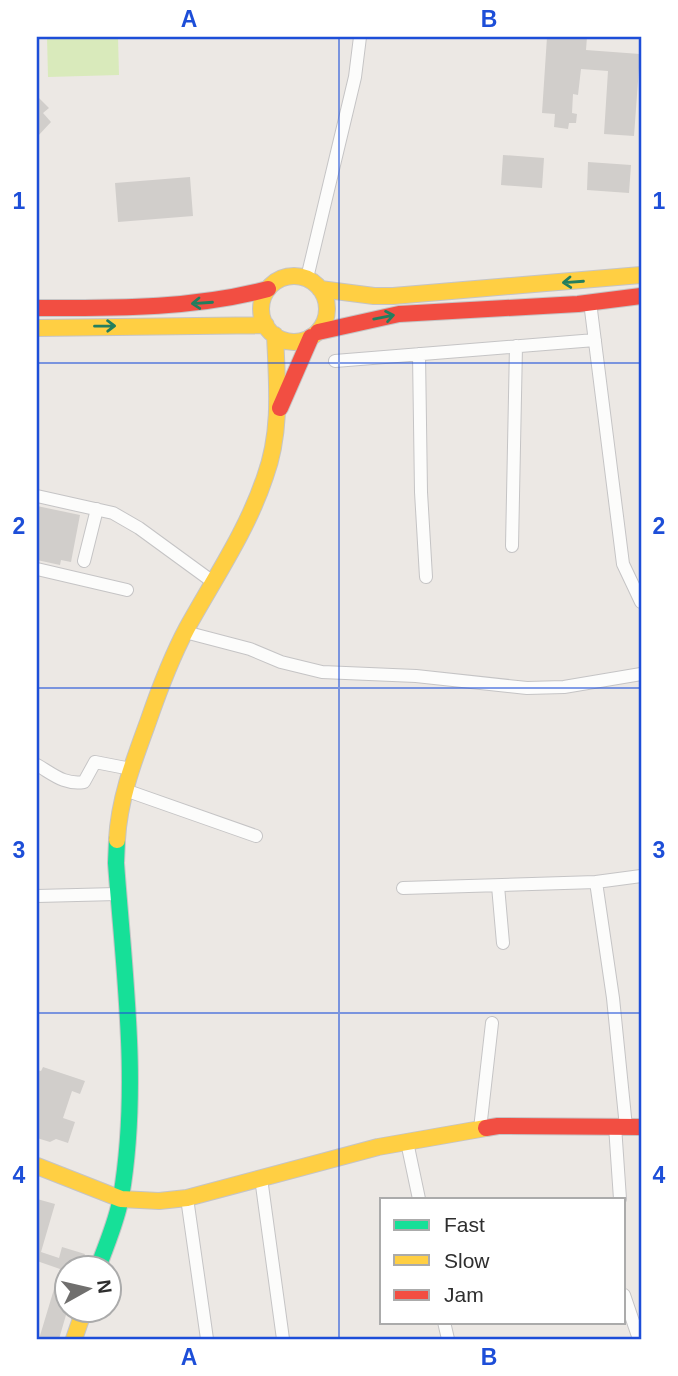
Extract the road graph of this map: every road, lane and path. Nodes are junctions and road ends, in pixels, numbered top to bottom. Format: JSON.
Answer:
{"nodes":[{"id":1,"x":360,"y":37,"type":"edge"},
{"id":2,"x":641,"y":275,"type":"edge"},
{"id":3,"x":314,"y":284,"type":"junction"},
{"id":4,"x":268,"y":289,"type":"junction"},
{"id":5,"x":641,"y":296,"type":"edge"},
{"id":6,"x":590,"y":302,"type":"junction"},
{"id":7,"x":37,"y":308,"type":"edge"},
{"id":8,"x":37,"y":328,"type":"edge"},
{"id":9,"x":270,"y":330,"type":"junction"},
{"id":10,"x":315,"y":334,"type":"junction"},
{"id":11,"x":595,"y":340,"type":"junction"},
{"id":12,"x":516,"y":346,"type":"junction"},
{"id":13,"x":419,"y":354,"type":"junction"},
{"id":14,"x":335,"y":361,"type":"dead end"},
{"id":15,"x":279,"y":412,"type":"junction"},
{"id":16,"x":37,"y":496,"type":"edge"},
{"id":17,"x":97,"y":509,"type":"junction"},
{"id":18,"x":512,"y":546,"type":"dead end"},
{"id":19,"x":84,"y":561,"type":"dead end"},
{"id":20,"x":37,"y":569,"type":"edge"},
{"id":21,"x":426,"y":577,"type":"dead end"},
{"id":22,"x":213,"y":582,"type":"junction"},
{"id":23,"x":637,"y":583,"type":"edge"},
{"id":24,"x":127,"y":590,"type":"dead end"},
{"id":25,"x":641,"y":602,"type":"edge"},
{"id":26,"x":184,"y":632,"type":"junction"},
{"id":27,"x":641,"y":674,"type":"edge"},
{"id":28,"x":37,"y":765,"type":"edge"},
{"id":29,"x":131,"y":769,"type":"junction"},
{"id":30,"x":125,"y":790,"type":"junction"},
{"id":31,"x":256,"y":835,"type":"dead end"},
{"id":32,"x":641,"y":876,"type":"edge"},
{"id":33,"x":596,"y":882,"type":"junction"},
{"id":34,"x":498,"y":886,"type":"junction"},
{"id":35,"x":403,"y":888,"type":"dead end"},
{"id":36,"x":117,"y":894,"type":"junction"},
{"id":37,"x":37,"y":896,"type":"edge"},
{"id":38,"x":503,"y":943,"type":"dead end"},
{"id":39,"x":492,"y":1023,"type":"dead end"},
{"id":40,"x":627,"y":1127,"type":"edge"},
{"id":41,"x":480,"y":1129,"type":"junction"},
{"id":42,"x":407,"y":1142,"type":"junction"},
{"id":43,"x":37,"y":1166,"type":"edge"},
{"id":44,"x":261,"y":1178,"type":"junction"},
{"id":45,"x":187,"y":1198,"type":"junction"},
{"id":46,"x":419,"y":1198,"type":"edge"},
{"id":47,"x":620,"y":1198,"type":"edge"},
{"id":48,"x":121,"y":1199,"type":"junction"},
{"id":49,"x":103,"y":1254,"type":"edge"},
{"id":50,"x":626,"y":1303,"type":"edge"},
{"id":51,"x":207,"y":1339,"type":"edge"},
{"id":52,"x":283,"y":1339,"type":"edge"},
{"id":53,"x":639,"y":1339,"type":"edge"}],
"edges":[{"from":1,"to":3,"type":"street"},
{"from":2,"to":3,"type":"main road","one_way":true},
{"from":3,"to":4,"type":"main road"},
{"from":3,"to":10,"type":"main road"},
{"from":4,"to":7,"type":"main road","one_way":true},
{"from":4,"to":9,"type":"main road"},
{"from":5,"to":6,"type":"main road"},
{"from":10,"to":6,"type":"main road","one_way":true},
{"from":6,"to":11,"type":"street"},
{"from":8,"to":9,"type":"main road","one_way":true},
{"from":9,"to":10,"type":"main road"},
{"from":9,"to":15,"type":"main road"},
{"from":10,"to":15,"type":"main road"},
{"from":11,"to":12,"type":"street"},
{"from":11,"to":23,"type":"street"},
{"from":12,"to":13,"type":"street"},
{"from":12,"to":18,"type":"street"},
{"from":13,"to":14,"type":"street"},
{"from":13,"to":21,"type":"street"},
{"from":15,"to":22,"type":"main road"},
{"from":16,"to":17,"type":"street"},
{"from":17,"to":19,"type":"street"},
{"from":17,"to":22,"type":"street"},
{"from":20,"to":24,"type":"street"},
{"from":22,"to":26,"type":"main road"},
{"from":23,"to":25,"type":"street"},
{"from":26,"to":27,"type":"street"},
{"from":26,"to":29,"type":"main road"},
{"from":28,"to":29,"type":"street"},
{"from":29,"to":30,"type":"main road"},
{"from":30,"to":31,"type":"street"},
{"from":30,"to":36,"type":"main road"},
{"from":32,"to":33,"type":"street"},
{"from":33,"to":34,"type":"street"},
{"from":33,"to":40,"type":"street"},
{"from":34,"to":35,"type":"street"},
{"from":34,"to":38,"type":"street"},
{"from":36,"to":37,"type":"street"},
{"from":36,"to":48,"type":"main road"},
{"from":39,"to":41,"type":"street"},
{"from":40,"to":41,"type":"main road"},
{"from":40,"to":47,"type":"street"},
{"from":41,"to":42,"type":"main road"},
{"from":42,"to":44,"type":"main road"},
{"from":42,"to":46,"type":"street"},
{"from":43,"to":48,"type":"main road"},
{"from":44,"to":45,"type":"main road"},
{"from":44,"to":52,"type":"street"},
{"from":45,"to":48,"type":"main road"},
{"from":45,"to":51,"type":"street"},
{"from":48,"to":49,"type":"main road"},
{"from":50,"to":53,"type":"street"}]}
